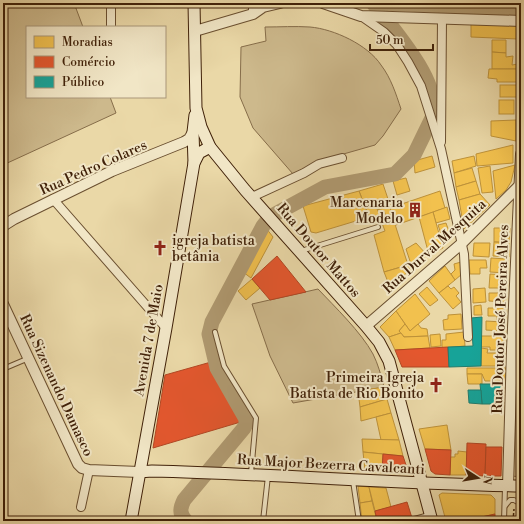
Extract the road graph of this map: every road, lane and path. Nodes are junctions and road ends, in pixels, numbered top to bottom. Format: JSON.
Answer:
{"nodes":[{"id":1,"x":111,"y":3,"type":"edge"},
{"id":2,"x":194,"y":3,"type":"edge"},
{"id":3,"x":253,"y":3,"type":"edge"},
{"id":4,"x":280,"y":3,"type":"edge"},
{"id":5,"x":323,"y":3,"type":"edge"},
{"id":6,"x":253,"y":14,"type":"junction"},
{"id":7,"x":361,"y":16,"type":"junction"},
{"id":8,"x":442,"y":18,"type":"junction"},
{"id":9,"x":521,"y":21,"type":"edge"},
{"id":10,"x":111,"y":26,"type":"edge"},
{"id":11,"x":195,"y":31,"type":"junction"},
{"id":12,"x":196,"y":108,"type":"junction"},
{"id":13,"x":193,"y":132,"type":"junction"},
{"id":14,"x":210,"y":147,"type":"junction"},
{"id":15,"x":441,"y":149,"type":"junction"},
{"id":16,"x":521,"y":154,"type":"edge"},
{"id":17,"x":342,"y":158,"type":"dead end"},
{"id":18,"x":194,"y":163,"type":"junction"},
{"id":19,"x":520,"y":186,"type":"junction"},
{"id":20,"x":252,"y":197,"type":"junction"},
{"id":21,"x":53,"y":199,"type":"junction"},
{"id":22,"x":3,"y":226,"type":"edge"},
{"id":23,"x":378,"y":227,"type":"dead end"},
{"id":24,"x":461,"y":244,"type":"junction"},
{"id":25,"x":301,"y":251,"type":"junction"},
{"id":26,"x":3,"y":304,"type":"edge"},
{"id":27,"x":7,"y":319,"type":"edge"},
{"id":28,"x":366,"y":326,"type":"junction"},
{"id":29,"x":166,"y":328,"type":"junction"},
{"id":30,"x":214,"y":332,"type":"dead end"},
{"id":31,"x":468,"y":337,"type":"dead end"},
{"id":32,"x":29,"y":357,"type":"junction"},
{"id":33,"x":3,"y":369,"type":"edge"},
{"id":34,"x":89,"y":470,"type":"junction"},
{"id":35,"x":139,"y":472,"type":"junction"},
{"id":36,"x":251,"y":474,"type":"junction"},
{"id":37,"x":268,"y":475,"type":"junction"},
{"id":38,"x":353,"y":480,"type":"junction"},
{"id":39,"x":422,"y":484,"type":"junction"},
{"id":40,"x":506,"y":486,"type":"junction"},
{"id":41,"x":521,"y":486,"type":"edge"},
{"id":42,"x":521,"y":504,"type":"edge"},
{"id":43,"x":81,"y":507,"type":"dead end"},
{"id":44,"x":504,"y":509,"type":"junction"},
{"id":45,"x":431,"y":518,"type":"edge"},
{"id":46,"x":131,"y":521,"type":"edge"},
{"id":47,"x":263,"y":521,"type":"edge"},
{"id":48,"x":359,"y":521,"type":"edge"},
{"id":49,"x":407,"y":521,"type":"edge"},
{"id":50,"x":504,"y":521,"type":"edge"},
{"id":51,"x":513,"y":521,"type":"edge"}],
"edges":[{"from":1,"to":10,"type":"street"},
{"from":2,"to":11,"type":"main road","name":"Rua Doutor Mattos"},
{"from":3,"to":6,"type":"street"},
{"from":4,"to":6,"type":"street"},
{"from":5,"to":7,"type":"street"},
{"from":6,"to":11,"type":"street"},
{"from":7,"to":8,"type":"street"},
{"from":7,"to":15,"type":"street"},
{"from":8,"to":9,"type":"street"},
{"from":8,"to":15,"type":"street"},
{"from":11,"to":12,"type":"main road","name":"Rua Doutor Mattos"},
{"from":12,"to":13,"type":"main road","name":"Avenida 7 de Maio"},
{"from":12,"to":14,"type":"main road","name":"Rua Doutor Mattos"},
{"from":13,"to":18,"type":"main road","name":"Avenida 7 de Maio"},
{"from":13,"to":21,"type":"street","name":"Rua Pedro Colares"},
{"from":14,"to":18,"type":"main road"},
{"from":14,"to":20,"type":"main road","name":"Rua Doutor Mattos"},
{"from":15,"to":24,"type":"street"},
{"from":16,"to":19,"type":"street","name":"Rua Doutor José Pereira Alves"},
{"from":17,"to":20,"type":"street"},
{"from":18,"to":29,"type":"main road","name":"Avenida 7 de Maio"},
{"from":19,"to":24,"type":"street","name":"Rua Durval Mesquita"},
{"from":19,"to":40,"type":"street","name":"Rua Doutor José Pereira Alves"},
{"from":20,"to":25,"type":"main road","name":"Rua Doutor Mattos"},
{"from":21,"to":22,"type":"street","name":"Rua Pedro Colares"},
{"from":21,"to":29,"type":"street"},
{"from":23,"to":25,"type":"lane"},
{"from":24,"to":28,"type":"street","name":"Rua Durval Mesquita"},
{"from":24,"to":31,"type":"street"},
{"from":25,"to":28,"type":"main road","name":"Rua Doutor Mattos"},
{"from":26,"to":27,"type":"street","name":"Rua Sizenando Damasco"},
{"from":27,"to":32,"type":"street","name":"Rua Sizenando Damasco"},
{"from":28,"to":39,"type":"main road","name":"Rua Doutor Mattos"},
{"from":29,"to":35,"type":"main road","name":"Avenida 7 de Maio"},
{"from":30,"to":36,"type":"lane"},
{"from":32,"to":33,"type":"lane"},
{"from":32,"to":34,"type":"street","name":"Rua Sizenando Damasco"},
{"from":34,"to":35,"type":"street","name":"Rua Sizenando Damasco"},
{"from":34,"to":43,"type":"street"},
{"from":35,"to":36,"type":"main road","name":"Rua Major Bezerra Cavalcanti"},
{"from":35,"to":46,"type":"main road","name":"Avenida 7 de Maio"},
{"from":36,"to":37,"type":"main road","name":"Rua Major Bezerra Cavalcanti"},
{"from":37,"to":38,"type":"main road","name":"Rua Major Bezerra Cavalcanti"},
{"from":37,"to":47,"type":"lane"},
{"from":38,"to":39,"type":"main road","name":"Rua Major Bezerra Cavalcanti"},
{"from":38,"to":48,"type":"lane"},
{"from":39,"to":40,"type":"main road","name":"Rua Major Bezerra Cavalcanti"},
{"from":39,"to":45,"type":"main road","name":"Rua Doutor Mattos"},
{"from":40,"to":41,"type":"main road","name":"Rua Major Bezerra Cavalcanti"},
{"from":40,"to":44,"type":"lane"},
{"from":42,"to":44,"type":"lane"},
{"from":44,"to":50,"type":"lane"},
{"from":44,"to":51,"type":"path"},
{"from":45,"to":49,"type":"lane"}]}
